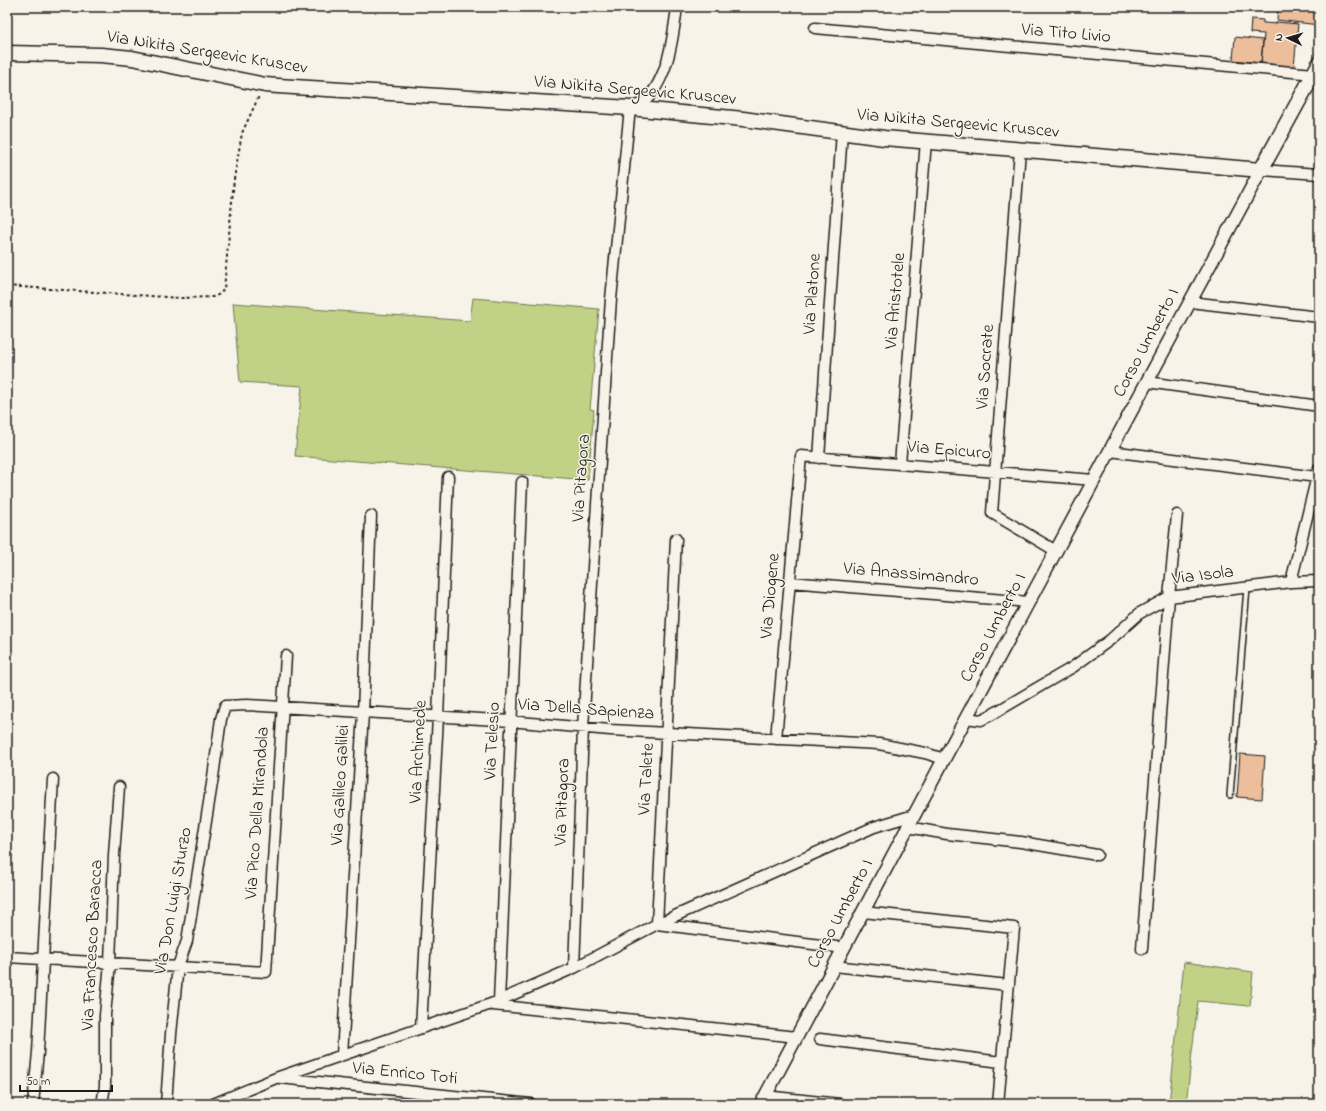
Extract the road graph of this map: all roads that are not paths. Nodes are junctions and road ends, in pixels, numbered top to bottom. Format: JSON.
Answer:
{"nodes":[{"id":1,"x":677,"y":7,"type":"edge"},
{"id":2,"x":816,"y":28,"type":"dead end"},
{"id":3,"x":7,"y":53,"type":"edge"},
{"id":4,"x":1317,"y":69,"type":"edge"},
{"id":5,"x":630,"y":108,"type":"junction"},
{"id":6,"x":842,"y":132,"type":"junction"},
{"id":7,"x":926,"y":141,"type":"junction"},
{"id":8,"x":1020,"y":150,"type":"junction"},
{"id":9,"x":1261,"y":170,"type":"junction"},
{"id":10,"x":1319,"y":174,"type":"edge"},
{"id":11,"x":1190,"y":302,"type":"junction"},
{"id":12,"x":1319,"y":317,"type":"edge"},
{"id":13,"x":1147,"y":382,"type":"junction"},
{"id":14,"x":1319,"y":406,"type":"edge"},
{"id":15,"x":1110,"y":451,"type":"junction"},
{"id":16,"x":801,"y":456,"type":"joint"},
{"id":17,"x":819,"y":458,"type":"junction"},
{"id":18,"x":900,"y":464,"type":"junction"},
{"id":19,"x":995,"y":472,"type":"junction"},
{"id":20,"x":1318,"y":473,"type":"edge"},
{"id":21,"x":448,"y":477,"type":"dead end"},
{"id":22,"x":1094,"y":480,"type":"junction"},
{"id":23,"x":522,"y":482,"type":"dead end"},
{"id":24,"x":1177,"y":515,"type":"dead end"},
{"id":25,"x":371,"y":516,"type":"dead end"},
{"id":26,"x":676,"y":539,"type":"dead end"},
{"id":27,"x":1056,"y":551,"type":"junction"},
{"id":28,"x":1319,"y":581,"type":"edge"},
{"id":29,"x":790,"y":582,"type":"junction"},
{"id":30,"x":1291,"y":582,"type":"junction"},
{"id":31,"x":1247,"y":588,"type":"junction"},
{"id":32,"x":1169,"y":596,"type":"junction"},
{"id":33,"x":1029,"y":602,"type":"junction"},
{"id":34,"x":286,"y":656,"type":"dead end"},
{"id":35,"x":225,"y":706,"type":"joint"},
{"id":36,"x":282,"y":708,"type":"junction"},
{"id":37,"x":362,"y":713,"type":"junction"},
{"id":38,"x":438,"y":717,"type":"junction"},
{"id":39,"x":966,"y":718,"type":"junction"},
{"id":40,"x":511,"y":721,"type":"junction"},
{"id":41,"x":583,"y":728,"type":"junction"},
{"id":42,"x":666,"y":733,"type":"junction"},
{"id":43,"x":776,"y":739,"type":"junction"},
{"id":44,"x":944,"y":759,"type":"junction"},
{"id":45,"x":53,"y":779,"type":"dead end"},
{"id":46,"x":119,"y":787,"type":"dead end"},
{"id":47,"x":1230,"y":796,"type":"dead end"},
{"id":48,"x":914,"y":815,"type":"junction"},
{"id":49,"x":908,"y":827,"type":"junction"},
{"id":50,"x":1097,"y":855,"type":"dead end"},
{"id":51,"x":863,"y":912,"type":"junction"},
{"id":52,"x":657,"y":924,"type":"junction"},
{"id":53,"x":844,"y":948,"type":"junction"},
{"id":54,"x":1142,"y":949,"type":"dead end"},
{"id":55,"x":7,"y":957,"type":"edge"},
{"id":56,"x":43,"y":959,"type":"junction"},
{"id":57,"x":110,"y":962,"type":"junction"},
{"id":58,"x":178,"y":966,"type":"junction"},
{"id":59,"x":834,"y":966,"type":"junction"},
{"id":60,"x":574,"y":968,"type":"junction"},
{"id":61,"x":1008,"y":985,"type":"junction"},
{"id":62,"x":495,"y":1003,"type":"junction"},
{"id":63,"x":421,"y":1028,"type":"junction"},
{"id":64,"x":797,"y":1037,"type":"junction"},
{"id":65,"x":820,"y":1039,"type":"dead end"},
{"id":66,"x":342,"y":1055,"type":"junction"},
{"id":67,"x":1001,"y":1062,"type":"junction"},
{"id":68,"x":276,"y":1078,"type":"junction"},
{"id":69,"x":763,"y":1100,"type":"edge"},
{"id":70,"x":33,"y":1104,"type":"edge"},
{"id":71,"x":102,"y":1104,"type":"edge"},
{"id":72,"x":166,"y":1104,"type":"edge"},
{"id":73,"x":213,"y":1104,"type":"edge"},
{"id":74,"x":531,"y":1104,"type":"edge"},
{"id":75,"x":840,"y":1104,"type":"edge"},
{"id":76,"x":998,"y":1104,"type":"edge"}],
"edges":[{"from":1,"to":5,"type":"street"},
{"from":2,"to":4,"type":"street","name":"Via Tito Livio"},
{"from":3,"to":5,"type":"main road","name":"Via Nikita Sergeevic Kruscev"},
{"from":4,"to":9,"type":"main road"},
{"from":5,"to":6,"type":"main road","name":"Via Nikita Sergeevic Kruscev"},
{"from":5,"to":41,"type":"street","name":"Via Pitagora"},
{"from":6,"to":7,"type":"main road","name":"Via Nikita Sergeevic Kruscev"},
{"from":6,"to":17,"type":"street","name":"Via Platone"},
{"from":7,"to":8,"type":"main road","name":"Via Nikita Sergeevic Kruscev"},
{"from":7,"to":18,"type":"street","name":"Via Aristotele"},
{"from":8,"to":9,"type":"main road","name":"Via Nikita Sergeevic Kruscev"},
{"from":8,"to":19,"type":"street","name":"Via Socrate"},
{"from":9,"to":10,"type":"street"},
{"from":9,"to":11,"type":"street","name":"Corso Umberto I"},
{"from":11,"to":12,"type":"street"},
{"from":11,"to":13,"type":"street","name":"Corso Umberto I"},
{"from":13,"to":14,"type":"street"},
{"from":13,"to":15,"type":"street","name":"Corso Umberto I"},
{"from":15,"to":20,"type":"street"},
{"from":15,"to":22,"type":"street","name":"Corso Umberto I"},
{"from":16,"to":17,"type":"street","name":"Via Epicuro"},
{"from":16,"to":29,"type":"street","name":"Via Diogene"},
{"from":17,"to":18,"type":"street","name":"Via Epicuro"},
{"from":18,"to":19,"type":"street","name":"Via Epicuro"},
{"from":19,"to":22,"type":"street","name":"Via Epicuro"},
{"from":19,"to":27,"type":"street","name":"Via Socrate"},
{"from":20,"to":30,"type":"street"},
{"from":21,"to":38,"type":"street","name":"Via Archimede"},
{"from":22,"to":27,"type":"street","name":"Corso Umberto I"},
{"from":23,"to":40,"type":"street","name":"Via Telesio"},
{"from":24,"to":32,"type":"street"},
{"from":25,"to":37,"type":"street","name":"Via Galileo Galilei"},
{"from":26,"to":42,"type":"street","name":"Via Talete"},
{"from":27,"to":33,"type":"street","name":"Corso Umberto I"},
{"from":28,"to":30,"type":"street","name":"Via Isola"},
{"from":29,"to":33,"type":"street","name":"Via Anassimandro"},
{"from":29,"to":43,"type":"street","name":"Via Diogene"},
{"from":30,"to":31,"type":"street","name":"Via Isola"},
{"from":31,"to":32,"type":"street","name":"Via Isola"},
{"from":31,"to":47,"type":"lane"},
{"from":32,"to":39,"type":"street","name":"Via Isola"},
{"from":32,"to":54,"type":"street"},
{"from":33,"to":39,"type":"street","name":"Corso Umberto I"},
{"from":34,"to":36,"type":"street","name":"Via Pico Della Mirandola"},
{"from":35,"to":36,"type":"street","name":"Via Della Sapienza"},
{"from":35,"to":58,"type":"street","name":"Via Don Luigi Sturzo"},
{"from":36,"to":37,"type":"street","name":"Via Della Sapienza"},
{"from":36,"to":58,"type":"street","name":"Via Pico Della Mirandola"},
{"from":37,"to":38,"type":"street","name":"Via Della Sapienza"},
{"from":37,"to":66,"type":"street","name":"Via Galileo Galilei"},
{"from":38,"to":40,"type":"street","name":"Via Della Sapienza"},
{"from":38,"to":63,"type":"street","name":"Via Archimede"},
{"from":39,"to":44,"type":"street","name":"Corso Umberto I"},
{"from":40,"to":41,"type":"street","name":"Via Della Sapienza"},
{"from":40,"to":62,"type":"street","name":"Via Telesio"},
{"from":41,"to":42,"type":"street","name":"Via Della Sapienza"},
{"from":41,"to":60,"type":"street","name":"Via Pitagora"},
{"from":42,"to":43,"type":"street","name":"Via Della Sapienza"},
{"from":42,"to":52,"type":"street","name":"Via Talete"},
{"from":43,"to":44,"type":"street","name":"Via Della Sapienza"},
{"from":44,"to":48,"type":"street","name":"Corso Umberto I"},
{"from":45,"to":56,"type":"street"},
{"from":46,"to":57,"type":"street","name":"Via Francesco Baracca"},
{"from":48,"to":49,"type":"street","name":"Corso Umberto I"},
{"from":48,"to":52,"type":"street"},
{"from":49,"to":50,"type":"street"},
{"from":49,"to":51,"type":"street","name":"Corso Umberto I"},
{"from":51,"to":53,"type":"street","name":"Corso Umberto I"},
{"from":51,"to":61,"type":"street"},
{"from":52,"to":53,"type":"street"},
{"from":52,"to":60,"type":"street"},
{"from":53,"to":59,"type":"street","name":"Corso Umberto I"},
{"from":55,"to":56,"type":"street"},
{"from":56,"to":57,"type":"street"},
{"from":56,"to":70,"type":"street"},
{"from":57,"to":58,"type":"street"},
{"from":57,"to":71,"type":"street","name":"Via Francesco Baracca"},
{"from":58,"to":72,"type":"street","name":"Via Don Luigi Sturzo"},
{"from":59,"to":61,"type":"street"},
{"from":59,"to":64,"type":"street","name":"Corso Umberto I"},
{"from":60,"to":62,"type":"street"},
{"from":61,"to":67,"type":"street"},
{"from":62,"to":63,"type":"street"},
{"from":62,"to":64,"type":"street"},
{"from":63,"to":66,"type":"street"},
{"from":64,"to":69,"type":"street","name":"Corso Umberto I"},
{"from":65,"to":67,"type":"street"},
{"from":66,"to":68,"type":"street"},
{"from":67,"to":76,"type":"street"},
{"from":68,"to":73,"type":"street"},
{"from":68,"to":74,"type":"street","name":"Via Enrico Toti"},
{"from":69,"to":75,"type":"street"}]}
